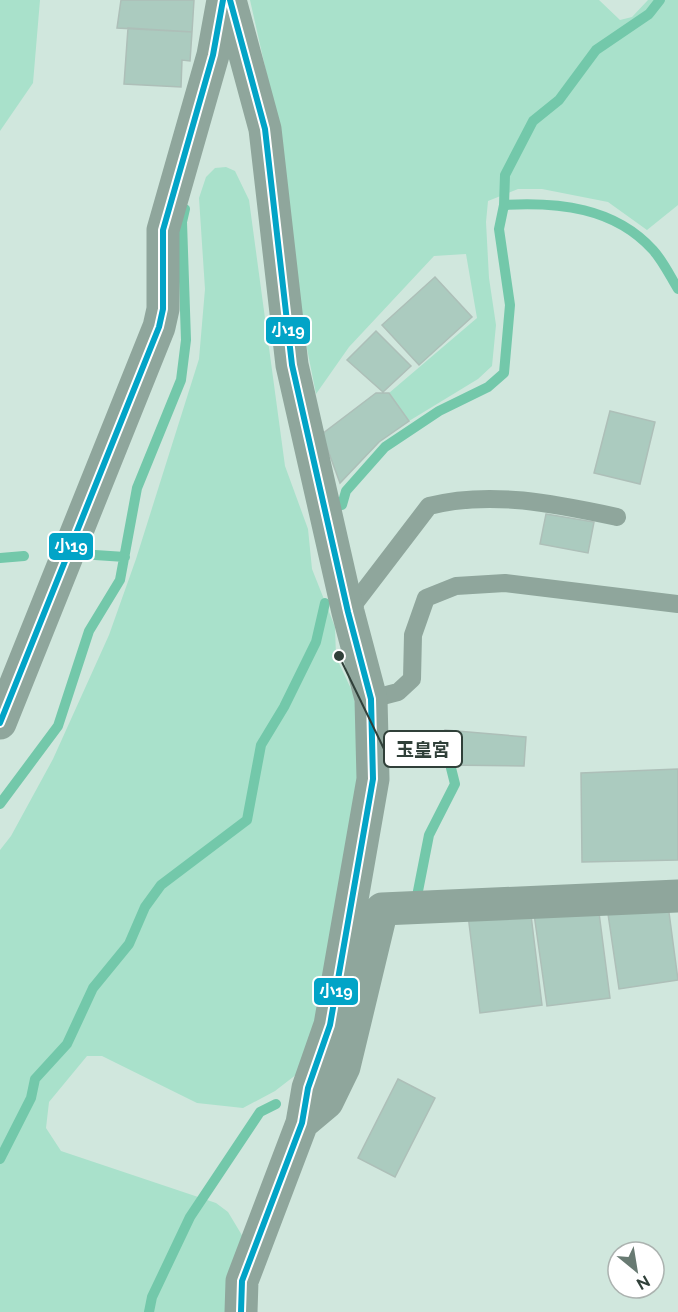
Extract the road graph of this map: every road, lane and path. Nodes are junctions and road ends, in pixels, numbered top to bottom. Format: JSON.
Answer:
{"nodes":[{"id":1,"x":222,"y":0,"type":"edge"},
{"id":2,"x":230,"y":0,"type":"edge"},
{"id":3,"x":617,"y":518,"type":"dead end"},
{"id":4,"x":678,"y":604,"type":"edge"},
{"id":5,"x":348,"y":612,"type":"junction"},
{"id":6,"x":371,"y":699,"type":"junction"},
{"id":7,"x":0,"y":723,"type":"edge"},
{"id":8,"x":678,"y":897,"type":"edge"},
{"id":9,"x":302,"y":1123,"type":"junction"},
{"id":10,"x":241,"y":1312,"type":"edge"}],
"edges":[{"from":1,"to":7,"type":"street"},
{"from":2,"to":5,"type":"street"},
{"from":3,"to":5,"type":"lane"},
{"from":4,"to":6,"type":"lane"},
{"from":5,"to":6,"type":"street"},
{"from":6,"to":9,"type":"street"},
{"from":8,"to":9,"type":"street"},
{"from":9,"to":10,"type":"street"}]}
